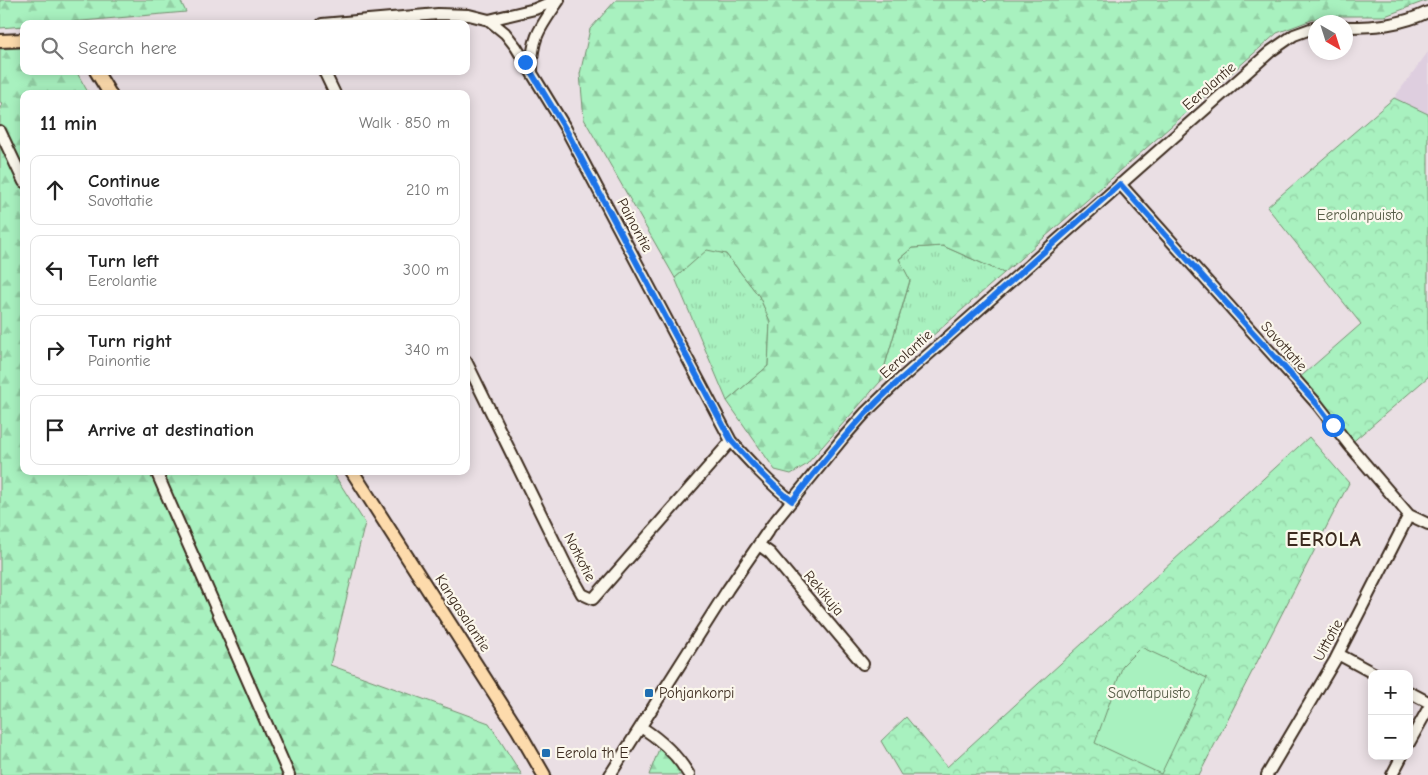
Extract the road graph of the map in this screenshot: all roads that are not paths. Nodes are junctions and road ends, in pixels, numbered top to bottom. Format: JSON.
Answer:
{"nodes":[{"id":1,"x":557,"y":0,"type":"edge"},
{"id":2,"x":1428,"y":12,"type":"edge"},
{"id":3,"x":368,"y":20,"type":"edge"},
{"id":4,"x":489,"y":20,"type":"junction"},
{"id":5,"x":1353,"y":27,"type":"edge"},
{"id":6,"x":1308,"y":30,"type":"edge"},
{"id":7,"x":20,"y":40,"type":"edge"},
{"id":8,"x":0,"y":41,"type":"edge"},
{"id":9,"x":532,"y":74,"type":"junction"},
{"id":10,"x":98,"y":75,"type":"edge"},
{"id":11,"x":326,"y":75,"type":"edge"},
{"id":12,"x":108,"y":90,"type":"edge"},
{"id":13,"x":333,"y":90,"type":"edge"},
{"id":14,"x":0,"y":131,"type":"edge"},
{"id":15,"x":20,"y":174,"type":"edge"},
{"id":16,"x":1120,"y":184,"type":"junction"},
{"id":17,"x":470,"y":369,"type":"edge"},
{"id":18,"x":731,"y":440,"type":"junction"},
{"id":19,"x":158,"y":475,"type":"edge"},
{"id":20,"x":355,"y":475,"type":"edge"},
{"id":21,"x":792,"y":501,"type":"junction"},
{"id":22,"x":1409,"y":515,"type":"junction"},
{"id":23,"x":1428,"y":524,"type":"edge"},
{"id":24,"x":759,"y":545,"type":"junction"},
{"id":25,"x":1338,"y":654,"type":"junction"},
{"id":26,"x":863,"y":664,"type":"dead end"},
{"id":27,"x":1368,"y":670,"type":"edge"},
{"id":28,"x":1413,"y":694,"type":"edge"},
{"id":29,"x":1428,"y":702,"type":"edge"},
{"id":30,"x":1428,"y":709,"type":"edge"},
{"id":31,"x":641,"y":727,"type":"junction"},
{"id":32,"x":1413,"y":736,"type":"edge"},
{"id":33,"x":1400,"y":760,"type":"edge"},
{"id":34,"x":289,"y":775,"type":"edge"},
{"id":35,"x":544,"y":775,"type":"edge"},
{"id":36,"x":610,"y":775,"type":"edge"},
{"id":37,"x":689,"y":775,"type":"edge"},
{"id":38,"x":1267,"y":775,"type":"edge"},
{"id":39,"x":1392,"y":775,"type":"edge"}],
"edges":[{"from":1,"to":4,"type":"street"},
{"from":1,"to":9,"type":"street"},
{"from":2,"to":5,"type":"street"},
{"from":3,"to":4,"type":"street"},
{"from":4,"to":9,"type":"street","name":"Painontie"},
{"from":6,"to":16,"type":"street","name":"Eerolantie"},
{"from":7,"to":8,"type":"main road"},
{"from":9,"to":18,"type":"street","name":"Painontie"},
{"from":10,"to":12,"type":"main road"},
{"from":11,"to":13,"type":"street"},
{"from":14,"to":15,"type":"street"},
{"from":16,"to":21,"type":"street","name":"Eerolantie"},
{"from":16,"to":22,"type":"street","name":"Savottatie"},
{"from":17,"to":18,"type":"street","name":"Notkotie"},
{"from":18,"to":21,"type":"street","name":"Painontie"},
{"from":19,"to":34,"type":"street"},
{"from":20,"to":35,"type":"main road","name":"Kangasalantie"},
{"from":21,"to":24,"type":"street","name":"Eerolantie"},
{"from":22,"to":23,"type":"street","name":"Savottatie"},
{"from":22,"to":25,"type":"street","name":"Uittotie"},
{"from":24,"to":26,"type":"street","name":"Rekikuja"},
{"from":24,"to":31,"type":"street","name":"Eerolantie"},
{"from":25,"to":27,"type":"street"},
{"from":25,"to":38,"type":"street","name":"Uittotie"},
{"from":28,"to":29,"type":"street"},
{"from":30,"to":32,"type":"street"},
{"from":31,"to":36,"type":"street"},
{"from":31,"to":37,"type":"street"},
{"from":33,"to":39,"type":"street"}]}
